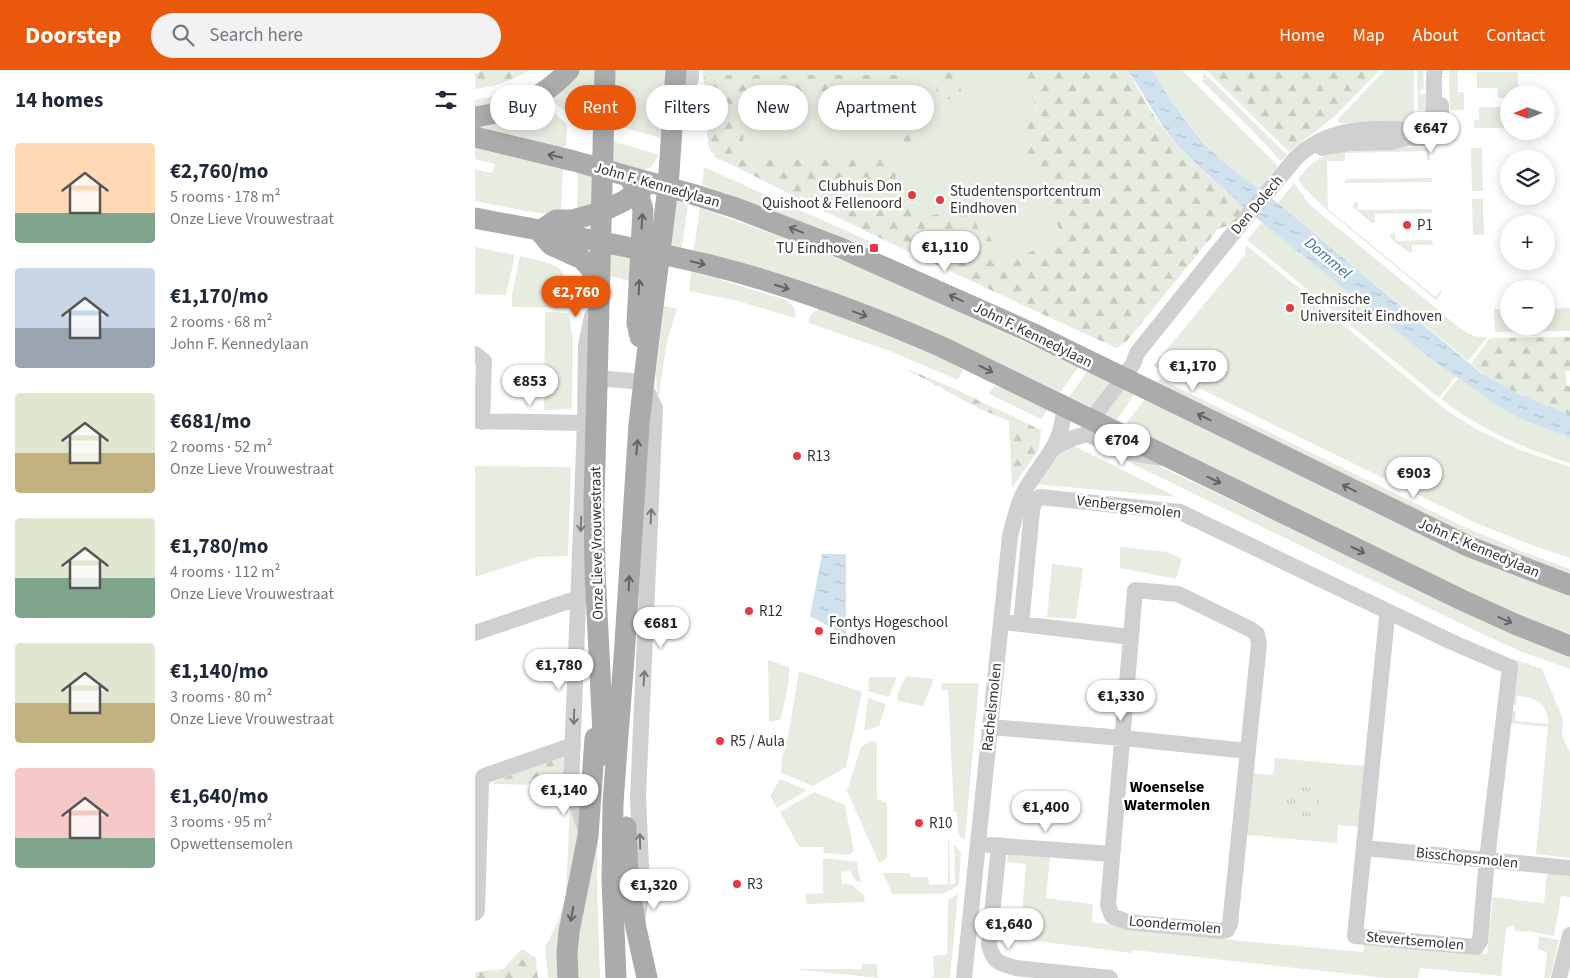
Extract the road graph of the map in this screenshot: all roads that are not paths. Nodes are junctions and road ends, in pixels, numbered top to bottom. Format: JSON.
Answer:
{"nodes":[{"id":1,"x":569,"y":70,"type":"edge"},
{"id":2,"x":605,"y":70,"type":"edge"},
{"id":3,"x":676,"y":70,"type":"edge"},
{"id":4,"x":691,"y":70,"type":"edge"},
{"id":5,"x":1435,"y":70,"type":"edge"},
{"id":6,"x":1440,"y":70,"type":"edge"},
{"id":7,"x":475,"y":117,"type":"edge"},
{"id":8,"x":1433,"y":129,"type":"junction"},
{"id":9,"x":672,"y":131,"type":"junction"},
{"id":10,"x":475,"y":137,"type":"edge"},
{"id":11,"x":603,"y":168,"type":"junction"},
{"id":12,"x":646,"y":185,"type":"junction"},
{"id":13,"x":1273,"y":189,"type":"junction"},
{"id":14,"x":601,"y":212,"type":"junction"},
{"id":15,"x":475,"y":218,"type":"edge"},
{"id":16,"x":539,"y":231,"type":"junction"},
{"id":17,"x":601,"y":243,"type":"junction"},
{"id":18,"x":651,"y":252,"type":"junction"},
{"id":19,"x":600,"y":279,"type":"junction"},
{"id":20,"x":599,"y":300,"type":"junction"},
{"id":21,"x":475,"y":354,"type":"edge"},
{"id":22,"x":1128,"y":370,"type":"junction"},
{"id":23,"x":644,"y":372,"type":"junction"},
{"id":24,"x":597,"y":378,"type":"junction"},
{"id":25,"x":1064,"y":406,"type":"junction"},
{"id":26,"x":1091,"y":420,"type":"junction"},
{"id":27,"x":478,"y":421,"type":"edge"},
{"id":28,"x":585,"y":423,"type":"junction"},
{"id":29,"x":1055,"y":447,"type":"junction"},
{"id":30,"x":1170,"y":459,"type":"junction"},
{"id":31,"x":1332,"y":584,"type":"joint"},
{"id":32,"x":1570,"y":585,"type":"edge"},
{"id":33,"x":578,"y":598,"type":"junction"},
{"id":34,"x":1389,"y":612,"type":"junction"},
{"id":35,"x":1001,"y":622,"type":"junction"},
{"id":36,"x":1021,"y":624,"type":"junction"},
{"id":37,"x":475,"y":633,"type":"edge"},
{"id":38,"x":1131,"y":637,"type":"junction"},
{"id":39,"x":1570,"y":646,"type":"edge"},
{"id":40,"x":622,"y":684,"type":"junction"},
{"id":41,"x":601,"y":696,"type":"junction"},
{"id":42,"x":990,"y":727,"type":"junction"},
{"id":43,"x":1123,"y":738,"type":"junction"},
{"id":44,"x":573,"y":745,"type":"junction"},
{"id":45,"x":1248,"y":751,"type":"junction"},
{"id":46,"x":588,"y":836,"type":"junction"},
{"id":47,"x":978,"y":844,"type":"junction"},
{"id":48,"x":999,"y":845,"type":"junction"},
{"id":49,"x":1364,"y":848,"type":"junction"},
{"id":50,"x":1112,"y":854,"type":"junction"},
{"id":51,"x":1487,"y":859,"type":"junction"},
{"id":52,"x":1570,"y":868,"type":"edge"},
{"id":53,"x":475,"y":913,"type":"edge"},
{"id":54,"x":636,"y":928,"type":"junction"},
{"id":55,"x":1570,"y":935,"type":"edge"},
{"id":56,"x":568,"y":978,"type":"edge"},
{"id":57,"x":608,"y":978,"type":"edge"},
{"id":58,"x":616,"y":978,"type":"edge"},
{"id":59,"x":647,"y":978,"type":"edge"},
{"id":60,"x":964,"y":978,"type":"edge"},
{"id":61,"x":1110,"y":978,"type":"edge"},
{"id":62,"x":1559,"y":978,"type":"edge"}],
"edges":[{"from":1,"to":7,"type":"main road"},
{"from":2,"to":11,"type":"main road","name":"Onze Lieve Vrouwestraat"},
{"from":3,"to":9,"type":"main road","name":"Onze Lieve Vrouwestraat"},
{"from":4,"to":9,"type":"street","name":"Onze Lieve Vrouwestraat"},
{"from":5,"to":8,"type":"street"},
{"from":6,"to":8,"type":"street"},
{"from":8,"to":13,"type":"street","name":"Den Dolech"},
{"from":8,"to":13,"type":"street","name":"Den Dolech"},
{"from":9,"to":12,"type":"main road","name":"Onze Lieve Vrouwestraat"},
{"from":11,"to":10,"type":"main road","name":"John F. Kennedylaan","one_way":true},
{"from":11,"to":12,"type":"main road","name":"John F. Kennedylaan"},
{"from":11,"to":14,"type":"main road","name":"Onze Lieve Vrouwestraat"},
{"from":12,"to":14,"type":"main road"},
{"from":12,"to":18,"type":"main road","name":"Onze Lieve Vrouwestraat"},
{"from":18,"to":12,"type":"main road","one_way":true},
{"from":22,"to":12,"type":"main road","name":"John F. Kennedylaan","one_way":true},
{"from":13,"to":22,"type":"street","name":"Den Dolech"},
{"from":14,"to":16,"type":"main road"},
{"from":14,"to":17,"type":"main road","name":"Onze Lieve Vrouwestraat"},
{"from":15,"to":16,"type":"main road"},
{"from":16,"to":17,"type":"main road"},
{"from":16,"to":19,"type":"main road"},
{"from":17,"to":18,"type":"main road"},
{"from":17,"to":19,"type":"main road","name":"Onze Lieve Vrouwestraat"},
{"from":23,"to":18,"type":"main road","name":"Onze Lieve Vrouwestraat","one_way":true},
{"from":18,"to":25,"type":"main road","one_way":true},
{"from":19,"to":20,"type":"main road","name":"Onze Lieve Vrouwestraat"},
{"from":20,"to":24,"type":"main road","name":"Onze Lieve Vrouwestraat"},
{"from":20,"to":28,"type":"street","name":"Onze Lieve Vrouwestraat"},
{"from":21,"to":27,"type":"street"},
{"from":22,"to":26,"type":"street"},
{"from":32,"to":22,"type":"main road","name":"John F. Kennedylaan","one_way":true},
{"from":23,"to":24,"type":"street"},
{"from":40,"to":23,"type":"main road","name":"Onze Lieve Vrouwestraat","one_way":true},
{"from":54,"to":23,"type":"street","one_way":true},
{"from":24,"to":41,"type":"main road","name":"Onze Lieve Vrouwestraat"},
{"from":25,"to":26,"type":"main road"},
{"from":25,"to":29,"type":"street","name":"Rachelsmolen"},
{"from":26,"to":30,"type":"main road"},
{"from":27,"to":28,"type":"street"},
{"from":28,"to":33,"type":"street","name":"Onze Lieve Vrouwestraat","one_way":true},
{"from":29,"to":30,"type":"street","name":"Rachelsmolen"},
{"from":29,"to":35,"type":"street","name":"Rachelsmolen"},
{"from":30,"to":39,"type":"main road","one_way":true},
{"from":31,"to":34,"type":"street","name":"Stevertsemolen"},
{"from":31,"to":36,"type":"street","name":"Venbergsemolen"},
{"from":33,"to":37,"type":"street"},
{"from":33,"to":44,"type":"street","name":"Onze Lieve Vrouwestraat","one_way":true},
{"from":34,"to":49,"type":"street","name":"Stevertsemolen"},
{"from":34,"to":51,"type":"street","name":"Stevertsemolen"},
{"from":35,"to":36,"type":"street"},
{"from":35,"to":42,"type":"street","name":"Rachelsmolen"},
{"from":36,"to":38,"type":"street"},
{"from":38,"to":43,"type":"street","name":"Loondermolen"},
{"from":38,"to":45,"type":"street","name":"Loondermolen"},
{"from":40,"to":54,"type":"main road"},
{"from":40,"to":58,"type":"main road","name":"Onze Lieve Vrouwestraat"},
{"from":41,"to":46,"type":"main road"},
{"from":41,"to":57,"type":"main road","name":"Onze Lieve Vrouwestraat"},
{"from":42,"to":43,"type":"street"},
{"from":42,"to":47,"type":"street","name":"Rachelsmolen"},
{"from":43,"to":45,"type":"street"},
{"from":43,"to":50,"type":"street","name":"Loondermolen"},
{"from":44,"to":46,"type":"street","name":"Onze Lieve Vrouwestraat"},
{"from":44,"to":53,"type":"street"},
{"from":45,"to":50,"type":"street","name":"Loondermolen"},
{"from":46,"to":56,"type":"main road","one_way":true},
{"from":47,"to":48,"type":"street"},
{"from":47,"to":60,"type":"street","name":"Rachelsmolen"},
{"from":48,"to":50,"type":"street"},
{"from":48,"to":61,"type":"street"},
{"from":49,"to":51,"type":"street","name":"Bisschopsmolen"},
{"from":49,"to":51,"type":"street","name":"Stevertsemolen"},
{"from":51,"to":52,"type":"street","name":"Bisschopsmolen"},
{"from":54,"to":59,"type":"main road"},
{"from":55,"to":62,"type":"street"}]}
